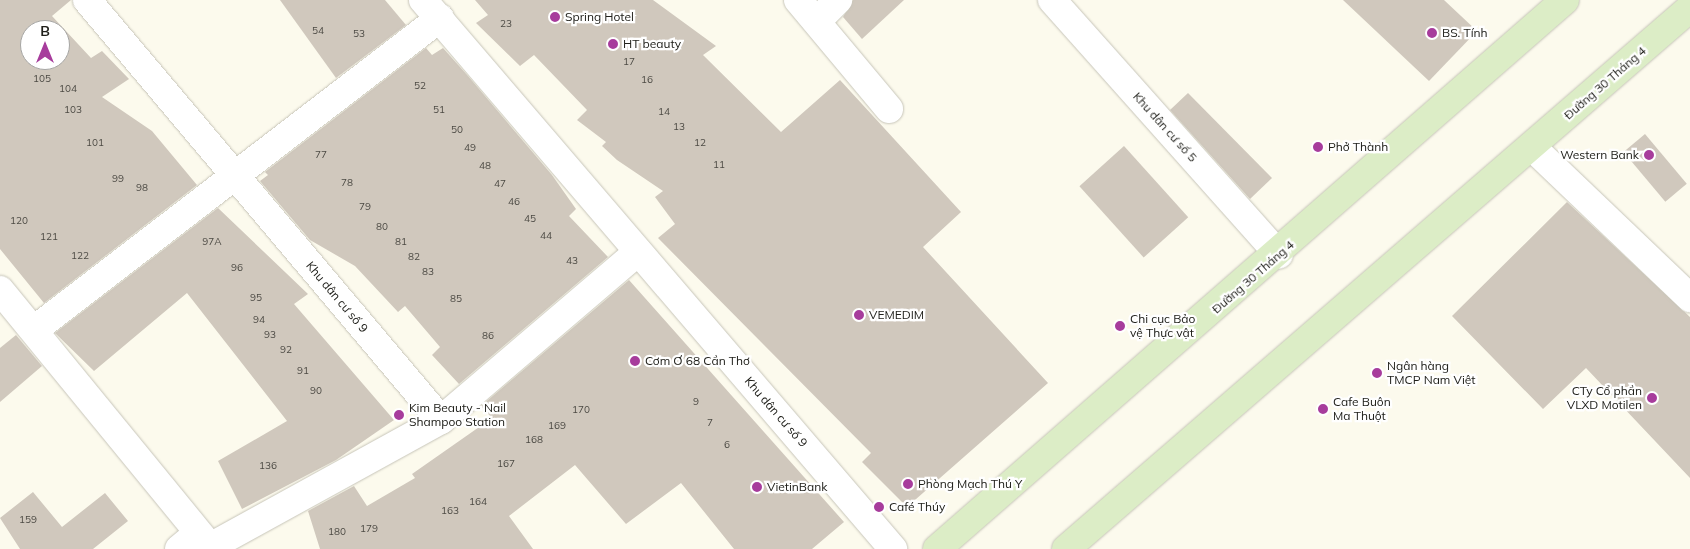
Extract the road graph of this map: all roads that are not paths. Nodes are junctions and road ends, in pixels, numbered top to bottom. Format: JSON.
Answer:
{"nodes":[{"id":1,"x":87,"y":0,"type":"edge"},
{"id":2,"x":798,"y":0,"type":"edge"},
{"id":3,"x":838,"y":0,"type":"edge"},
{"id":4,"x":1052,"y":0,"type":"edge"},
{"id":5,"x":1565,"y":0,"type":"edge"},
{"id":6,"x":1690,"y":8,"type":"edge"},
{"id":7,"x":431,"y":9,"type":"edge"},
{"id":8,"x":817,"y":21,"type":"junction"},
{"id":9,"x":889,"y":110,"type":"dead end"},
{"id":10,"x":1532,"y":147,"type":"junction"},
{"id":11,"x":233,"y":174,"type":"junction"},
{"id":12,"x":638,"y":252,"type":"junction"},
{"id":13,"x":1278,"y":255,"type":"junction"},
{"id":14,"x":0,"y":290,"type":"edge"},
{"id":15,"x":1690,"y":298,"type":"edge"},
{"id":16,"x":34,"y":330,"type":"junction"},
{"id":17,"x":441,"y":420,"type":"junction"},
{"id":18,"x":188,"y":542,"type":"edge"},
{"id":19,"x":893,"y":549,"type":"edge"},
{"id":20,"x":937,"y":549,"type":"edge"},
{"id":21,"x":1066,"y":549,"type":"edge"}],
"edges":[{"from":1,"to":11,"type":"street","name":"Khu dân cư số 9"},
{"from":2,"to":8,"type":"street"},
{"from":3,"to":8,"type":"street"},
{"from":4,"to":13,"type":"street","name":"Khu dân cư số 5"},
{"from":5,"to":13,"type":"main road","name":"Đường 30 Tháng 4"},
{"from":6,"to":10,"type":"main road","name":"Đường 30 Tháng 4"},
{"from":7,"to":11,"type":"street","name":"Khu dân cư số 9"},
{"from":7,"to":12,"type":"street","name":"Khu dân cư số 9"},
{"from":8,"to":9,"type":"street"},
{"from":10,"to":15,"type":"street"},
{"from":10,"to":21,"type":"main road","name":"Đường 30 Tháng 4"},
{"from":11,"to":16,"type":"street","name":"Khu dân cư số 9"},
{"from":11,"to":17,"type":"street","name":"Khu dân cư số 9"},
{"from":12,"to":17,"type":"street"},
{"from":12,"to":19,"type":"street","name":"Khu dân cư số 9"},
{"from":13,"to":20,"type":"main road","name":"Đường 30 Tháng 4"},
{"from":14,"to":16,"type":"street"},
{"from":16,"to":18,"type":"street"},
{"from":17,"to":18,"type":"street"}]}
